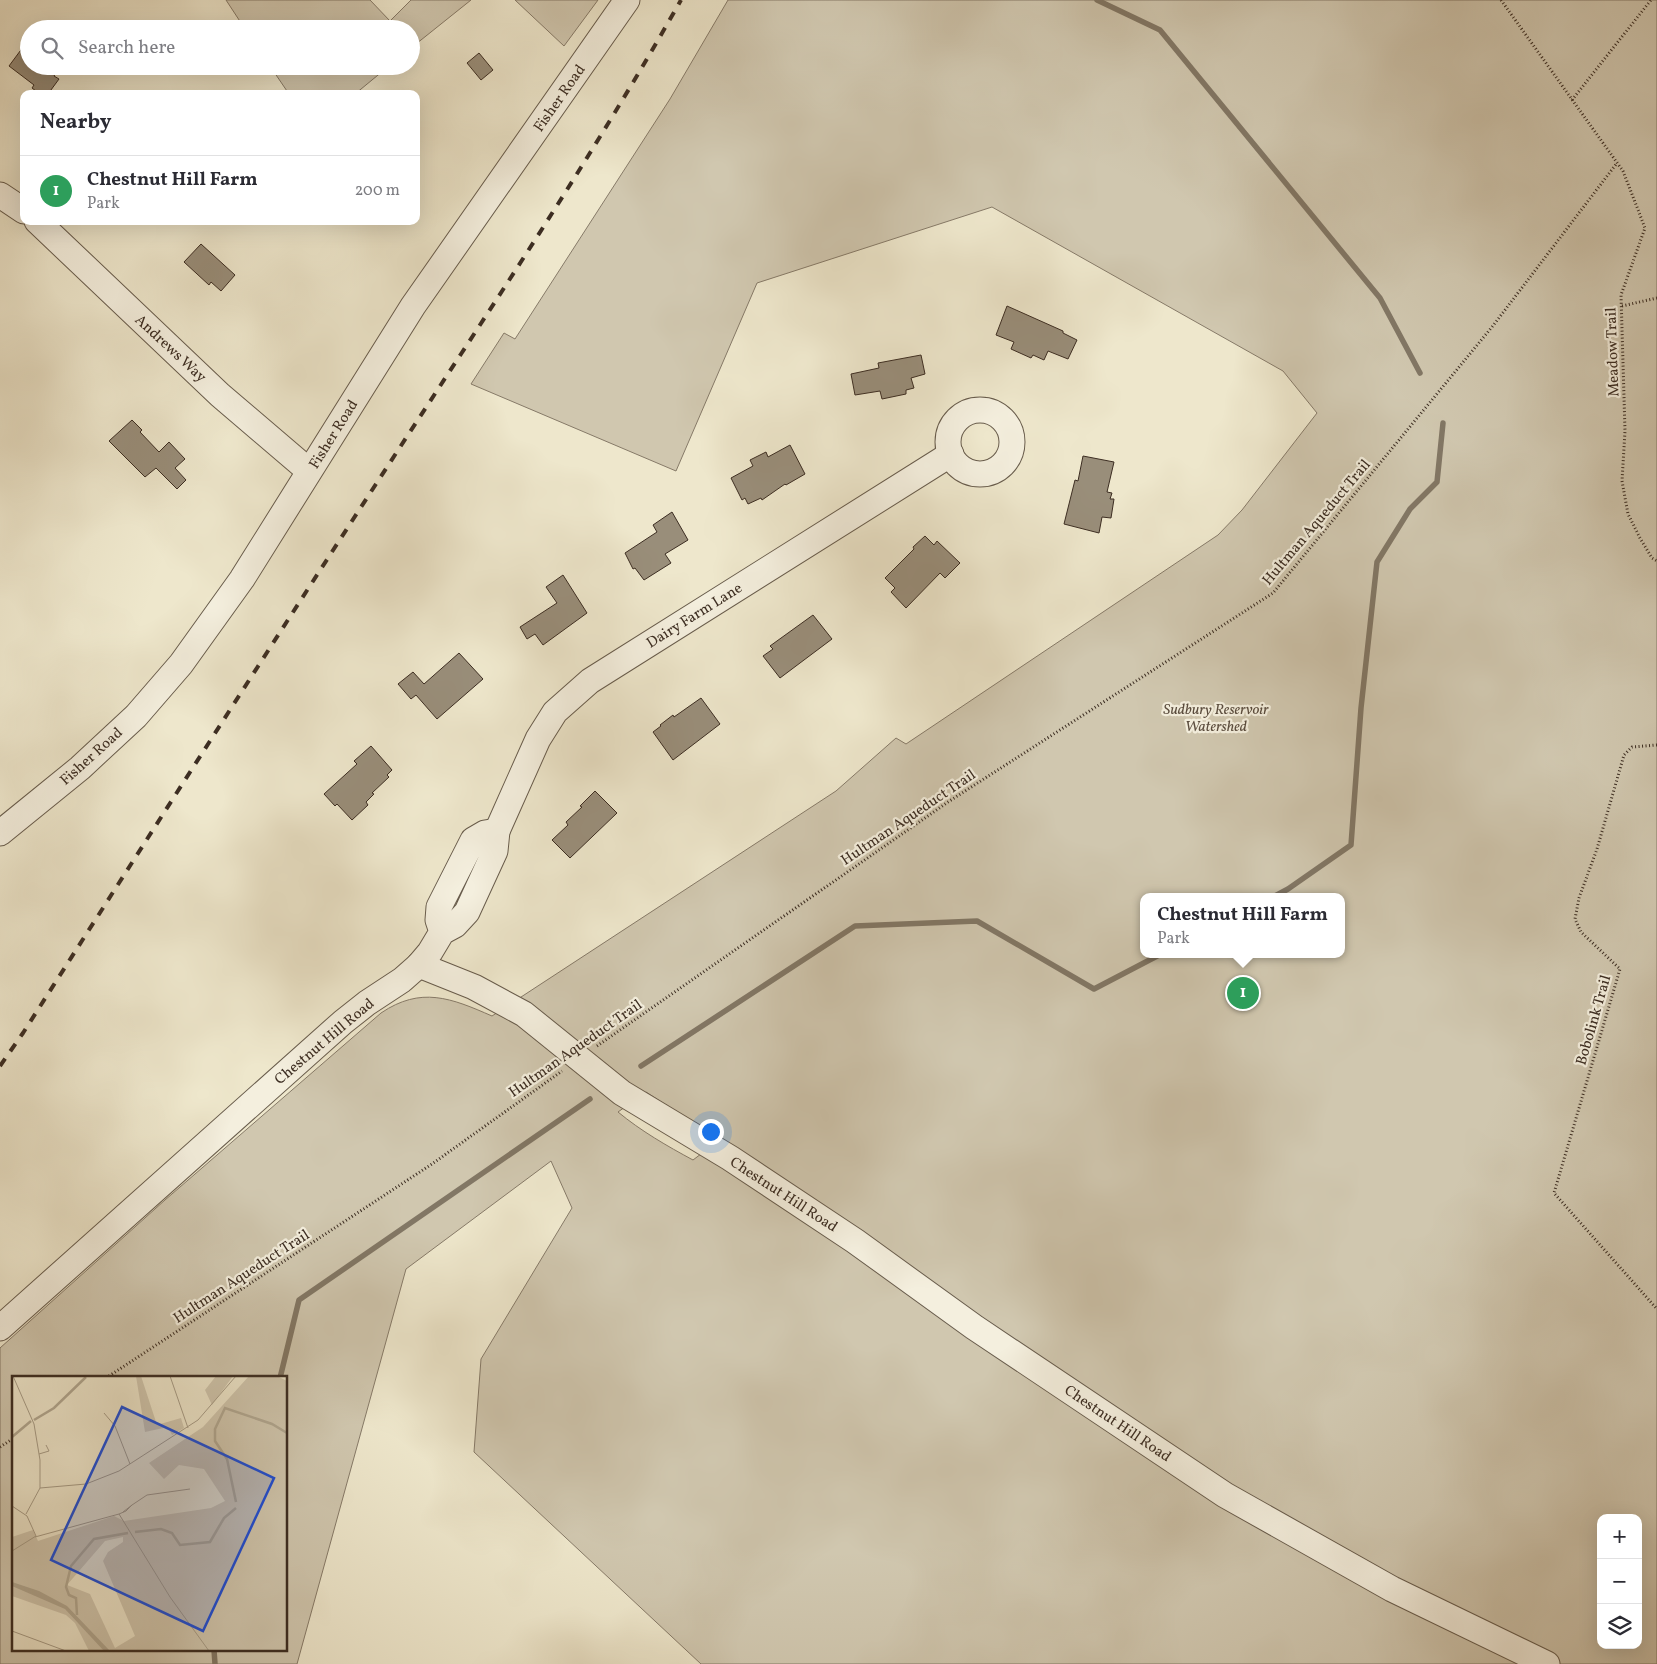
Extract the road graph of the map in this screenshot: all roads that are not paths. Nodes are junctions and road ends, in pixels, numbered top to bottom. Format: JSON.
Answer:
{"nodes":[{"id":1,"x":627,"y":0,"type":"edge"},
{"id":2,"x":0,"y":195,"type":"edge"},
{"id":3,"x":20,"y":208,"type":"edge"},
{"id":4,"x":41,"y":225,"type":"edge"},
{"id":5,"x":951,"y":454,"type":"dead end"},
{"id":6,"x":309,"y":471,"type":"junction"},
{"id":7,"x":0,"y":833,"type":"edge"},
{"id":8,"x":419,"y":965,"type":"junction"},
{"id":9,"x":0,"y":1328,"type":"edge"},
{"id":10,"x":1547,"y":1664,"type":"edge"}],
"edges":[{"from":1,"to":6,"type":"street","name":"Fisher Road"},
{"from":2,"to":3,"type":"street"},
{"from":4,"to":6,"type":"street","name":"Andrews Way"},
{"from":5,"to":8,"type":"street","name":"Dairy Farm Lane"},
{"from":6,"to":7,"type":"street","name":"Fisher Road"},
{"from":8,"to":9,"type":"street","name":"Chestnut Hill Road"},
{"from":8,"to":10,"type":"street","name":"Chestnut Hill Road"}]}
